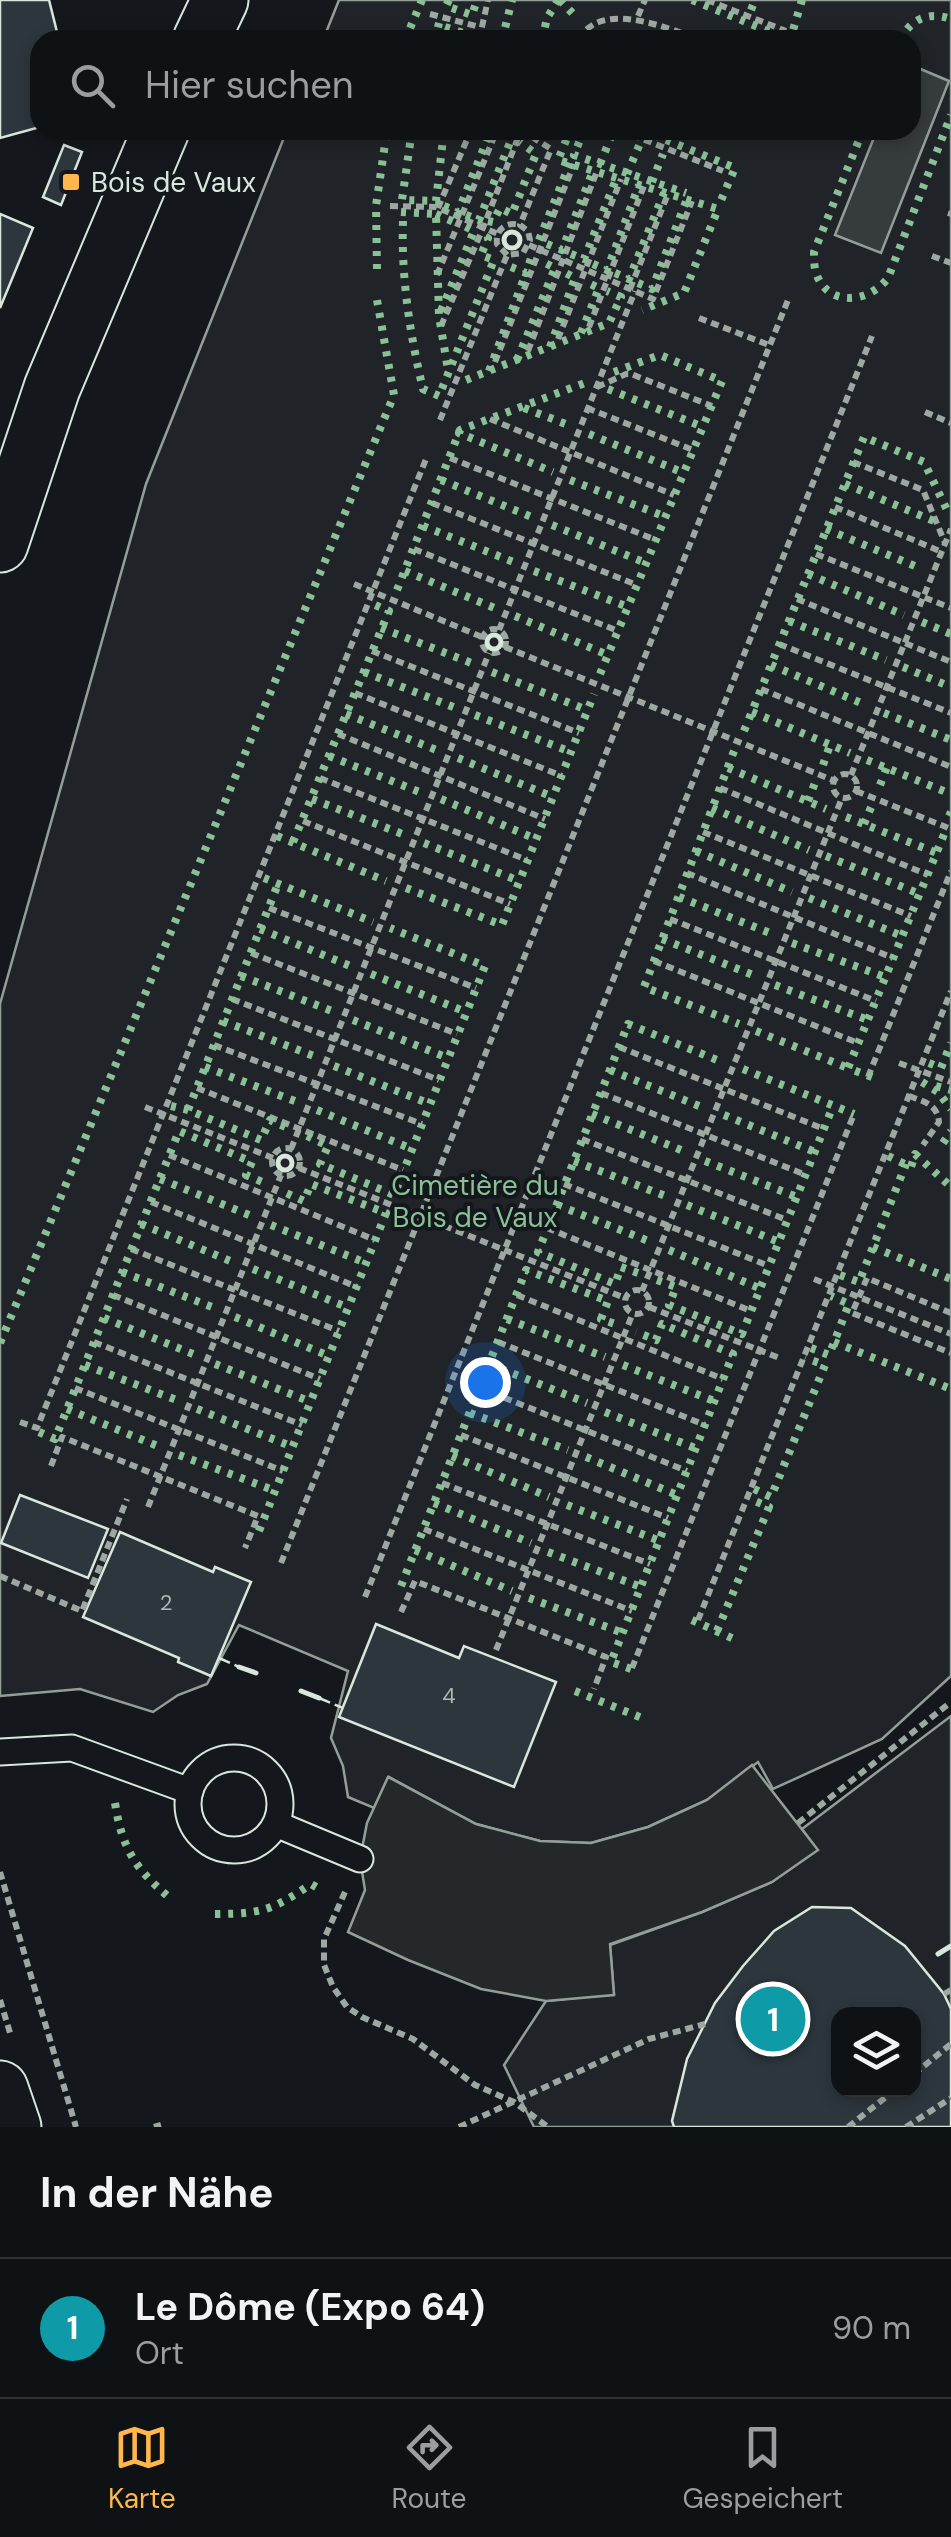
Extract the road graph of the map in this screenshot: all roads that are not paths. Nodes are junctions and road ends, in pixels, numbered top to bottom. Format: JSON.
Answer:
{"nodes":[{"id":1,"x":220,"y":0,"type":"edge"},
{"id":2,"x":206,"y":30,"type":"edge"},
{"id":3,"x":157,"y":140,"type":"edge"},
{"id":4,"x":0,"y":544,"type":"edge"},
{"id":5,"x":0,"y":1752,"type":"edge"},
{"id":6,"x":190,"y":1791,"type":"junction"},
{"id":7,"x":276,"y":1824,"type":"junction"},
{"id":8,"x":360,"y":1859,"type":"dead end"},
{"id":9,"x":0,"y":2088,"type":"edge"},
{"id":10,"x":13,"y":2127,"type":"edge"}],
"edges":[{"from":1,"to":2,"type":"main road"},
{"from":3,"to":4,"type":"main road"},
{"from":5,"to":6,"type":"lane"},
{"from":6,"to":7,"type":"lane"},
{"from":6,"to":7,"type":"lane"},
{"from":7,"to":8,"type":"lane"},
{"from":9,"to":10,"type":"main road"}]}
